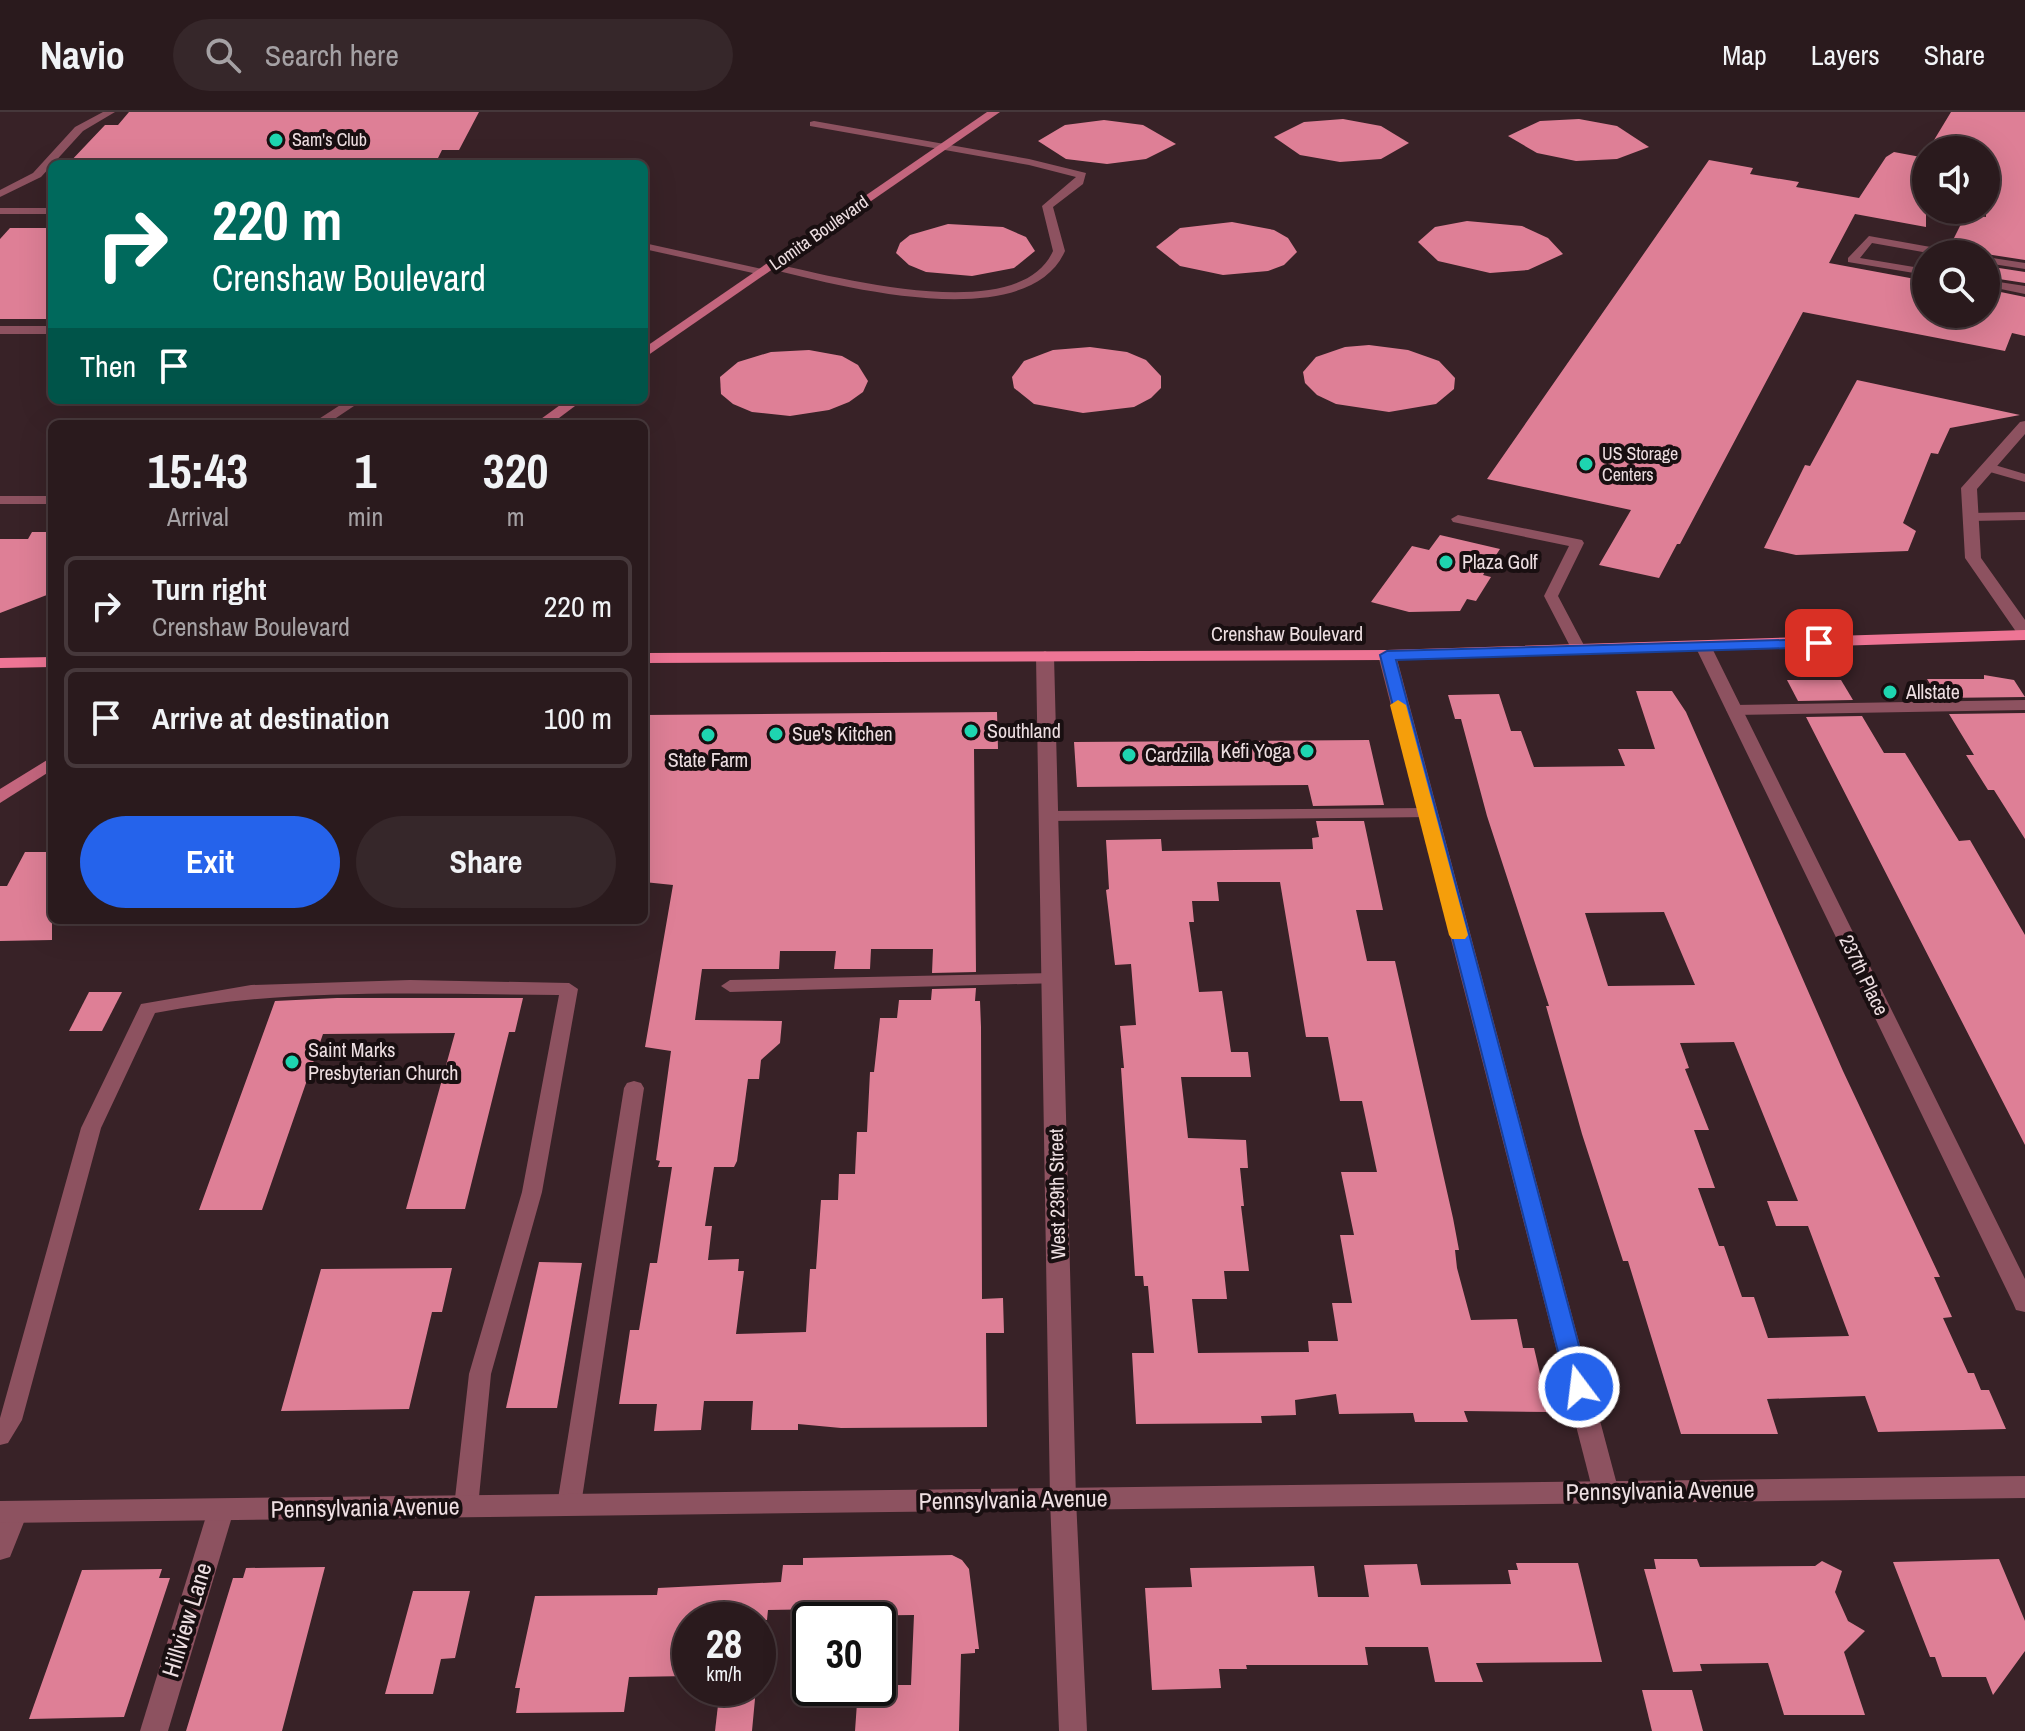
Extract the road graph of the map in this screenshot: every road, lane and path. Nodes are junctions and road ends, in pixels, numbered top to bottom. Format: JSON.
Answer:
{"nodes":[{"id":1,"x":110,"y":112,"type":"edge"},
{"id":2,"x":994,"y":112,"type":"edge"},
{"id":3,"x":814,"y":124,"type":"dead end"},
{"id":4,"x":941,"y":148,"type":"junction"},
{"id":5,"x":51,"y":160,"type":"edge"},
{"id":6,"x":48,"y":163,"type":"edge"},
{"id":7,"x":0,"y":194,"type":"edge"},
{"id":8,"x":0,"y":211,"type":"edge"},
{"id":9,"x":48,"y":211,"type":"edge"},
{"id":10,"x":648,"y":247,"type":"edge"},
{"id":11,"x":1912,"y":247,"type":"edge"},
{"id":12,"x":2000,"y":262,"type":"edge"},
{"id":13,"x":2025,"y":266,"type":"edge"},
{"id":14,"x":767,"y":269,"type":"junction"},
{"id":15,"x":1912,"y":270,"type":"edge"},
{"id":16,"x":2000,"y":286,"type":"edge"},
{"id":17,"x":2025,"y":290,"type":"edge"},
{"id":18,"x":0,"y":330,"type":"edge"},
{"id":19,"x":48,"y":330,"type":"edge"},
{"id":20,"x":648,"y":351,"type":"edge"},
{"id":21,"x":350,"y":404,"type":"edge"},
{"id":22,"x":570,"y":404,"type":"edge"},
{"id":23,"x":324,"y":420,"type":"edge"},
{"id":24,"x":547,"y":420,"type":"edge"},
{"id":25,"x":2025,"y":425,"type":"edge"},
{"id":26,"x":1988,"y":467,"type":"junction"},
{"id":27,"x":2025,"y":478,"type":"edge"},
{"id":28,"x":0,"y":500,"type":"edge"},
{"id":29,"x":48,"y":500,"type":"edge"},
{"id":30,"x":2025,"y":516,"type":"edge"},
{"id":31,"x":1970,"y":517,"type":"junction"},
{"id":32,"x":1458,"y":519,"type":"dead end"},
{"id":33,"x":2025,"y":633,"type":"edge"},
{"id":34,"x":1704,"y":648,"type":"junction"},
{"id":35,"x":1579,"y":651,"type":"junction"},
{"id":36,"x":1387,"y":655,"type":"junction"},
{"id":37,"x":1045,"y":656,"type":"junction"},
{"id":38,"x":648,"y":658,"type":"edge"},
{"id":39,"x":48,"y":662,"type":"edge"},
{"id":40,"x":0,"y":663,"type":"edge"},
{"id":41,"x":2025,"y":705,"type":"edge"},
{"id":42,"x":1734,"y":710,"type":"junction"},
{"id":43,"x":48,"y":765,"type":"edge"},
{"id":44,"x":0,"y":797,"type":"edge"},
{"id":45,"x":1426,"y":813,"type":"junction"},
{"id":46,"x":1048,"y":816,"type":"junction"},
{"id":47,"x":1052,"y":979,"type":"junction"},
{"id":48,"x":730,"y":986,"type":"dead end"},
{"id":49,"x":634,"y":1088,"type":"dead end"},
{"id":50,"x":2025,"y":1303,"type":"edge"},
{"id":51,"x":0,"y":1436,"type":"edge"},
{"id":52,"x":2025,"y":1487,"type":"edge"},
{"id":53,"x":1606,"y":1492,"type":"junction"},
{"id":54,"x":1063,"y":1499,"type":"junction"},
{"id":55,"x":569,"y":1505,"type":"junction"},
{"id":56,"x":466,"y":1507,"type":"junction"},
{"id":57,"x":221,"y":1510,"type":"junction"},
{"id":58,"x":7,"y":1512,"type":"edge"},
{"id":59,"x":0,"y":1549,"type":"edge"},
{"id":60,"x":154,"y":1731,"type":"edge"},
{"id":61,"x":1073,"y":1731,"type":"edge"}],
"edges":[{"from":1,"to":5,"type":"lane"},
{"from":2,"to":4,"type":"main road","name":"Lomita Boulevard"},
{"from":3,"to":4,"type":"lane"},
{"from":4,"to":14,"type":"main road","name":"Lomita Boulevard"},
{"from":4,"to":14,"type":"lane"},
{"from":6,"to":7,"type":"lane"},
{"from":8,"to":9,"type":"lane"},
{"from":10,"to":14,"type":"lane"},
{"from":11,"to":15,"type":"lane"},
{"from":12,"to":13,"type":"lane"},
{"from":14,"to":20,"type":"main road","name":"Lomita Boulevard"},
{"from":16,"to":17,"type":"lane"},
{"from":18,"to":19,"type":"lane"},
{"from":21,"to":23,"type":"lane"},
{"from":22,"to":24,"type":"main road"},
{"from":25,"to":26,"type":"street"},
{"from":26,"to":27,"type":"lane"},
{"from":26,"to":31,"type":"street"},
{"from":28,"to":29,"type":"lane"},
{"from":30,"to":31,"type":"lane"},
{"from":31,"to":33,"type":"street"},
{"from":32,"to":35,"type":"lane"},
{"from":33,"to":34,"type":"main road","name":"Crenshaw Boulevard"},
{"from":34,"to":35,"type":"main road","name":"Crenshaw Boulevard"},
{"from":34,"to":42,"type":"street","name":"237th Place"},
{"from":35,"to":36,"type":"main road","name":"Crenshaw Boulevard"},
{"from":36,"to":37,"type":"main road","name":"Crenshaw Boulevard"},
{"from":36,"to":45,"type":"street"},
{"from":37,"to":38,"type":"main road","name":"Crenshaw Boulevard"},
{"from":37,"to":46,"type":"street","name":"West 239th Street"},
{"from":39,"to":40,"type":"main road"},
{"from":41,"to":42,"type":"lane"},
{"from":42,"to":50,"type":"street","name":"237th Place"},
{"from":43,"to":44,"type":"main road"},
{"from":45,"to":46,"type":"lane"},
{"from":45,"to":53,"type":"street"},
{"from":46,"to":47,"type":"street","name":"West 239th Street"},
{"from":47,"to":48,"type":"lane"},
{"from":47,"to":54,"type":"street","name":"West 239th Street"},
{"from":49,"to":55,"type":"lane"},
{"from":51,"to":56,"type":"lane"},
{"from":52,"to":53,"type":"street","name":"Pennsylvania Avenue"},
{"from":53,"to":54,"type":"street","name":"Pennsylvania Avenue"},
{"from":54,"to":55,"type":"street","name":"Pennsylvania Avenue"},
{"from":54,"to":61,"type":"street","name":"West 239th Street"},
{"from":55,"to":56,"type":"street","name":"Pennsylvania Avenue"},
{"from":56,"to":57,"type":"street","name":"Pennsylvania Avenue"},
{"from":57,"to":58,"type":"street","name":"Pennsylvania Avenue"},
{"from":57,"to":60,"type":"street","name":"Hillview Lane"},
{"from":58,"to":59,"type":"street"}]}
